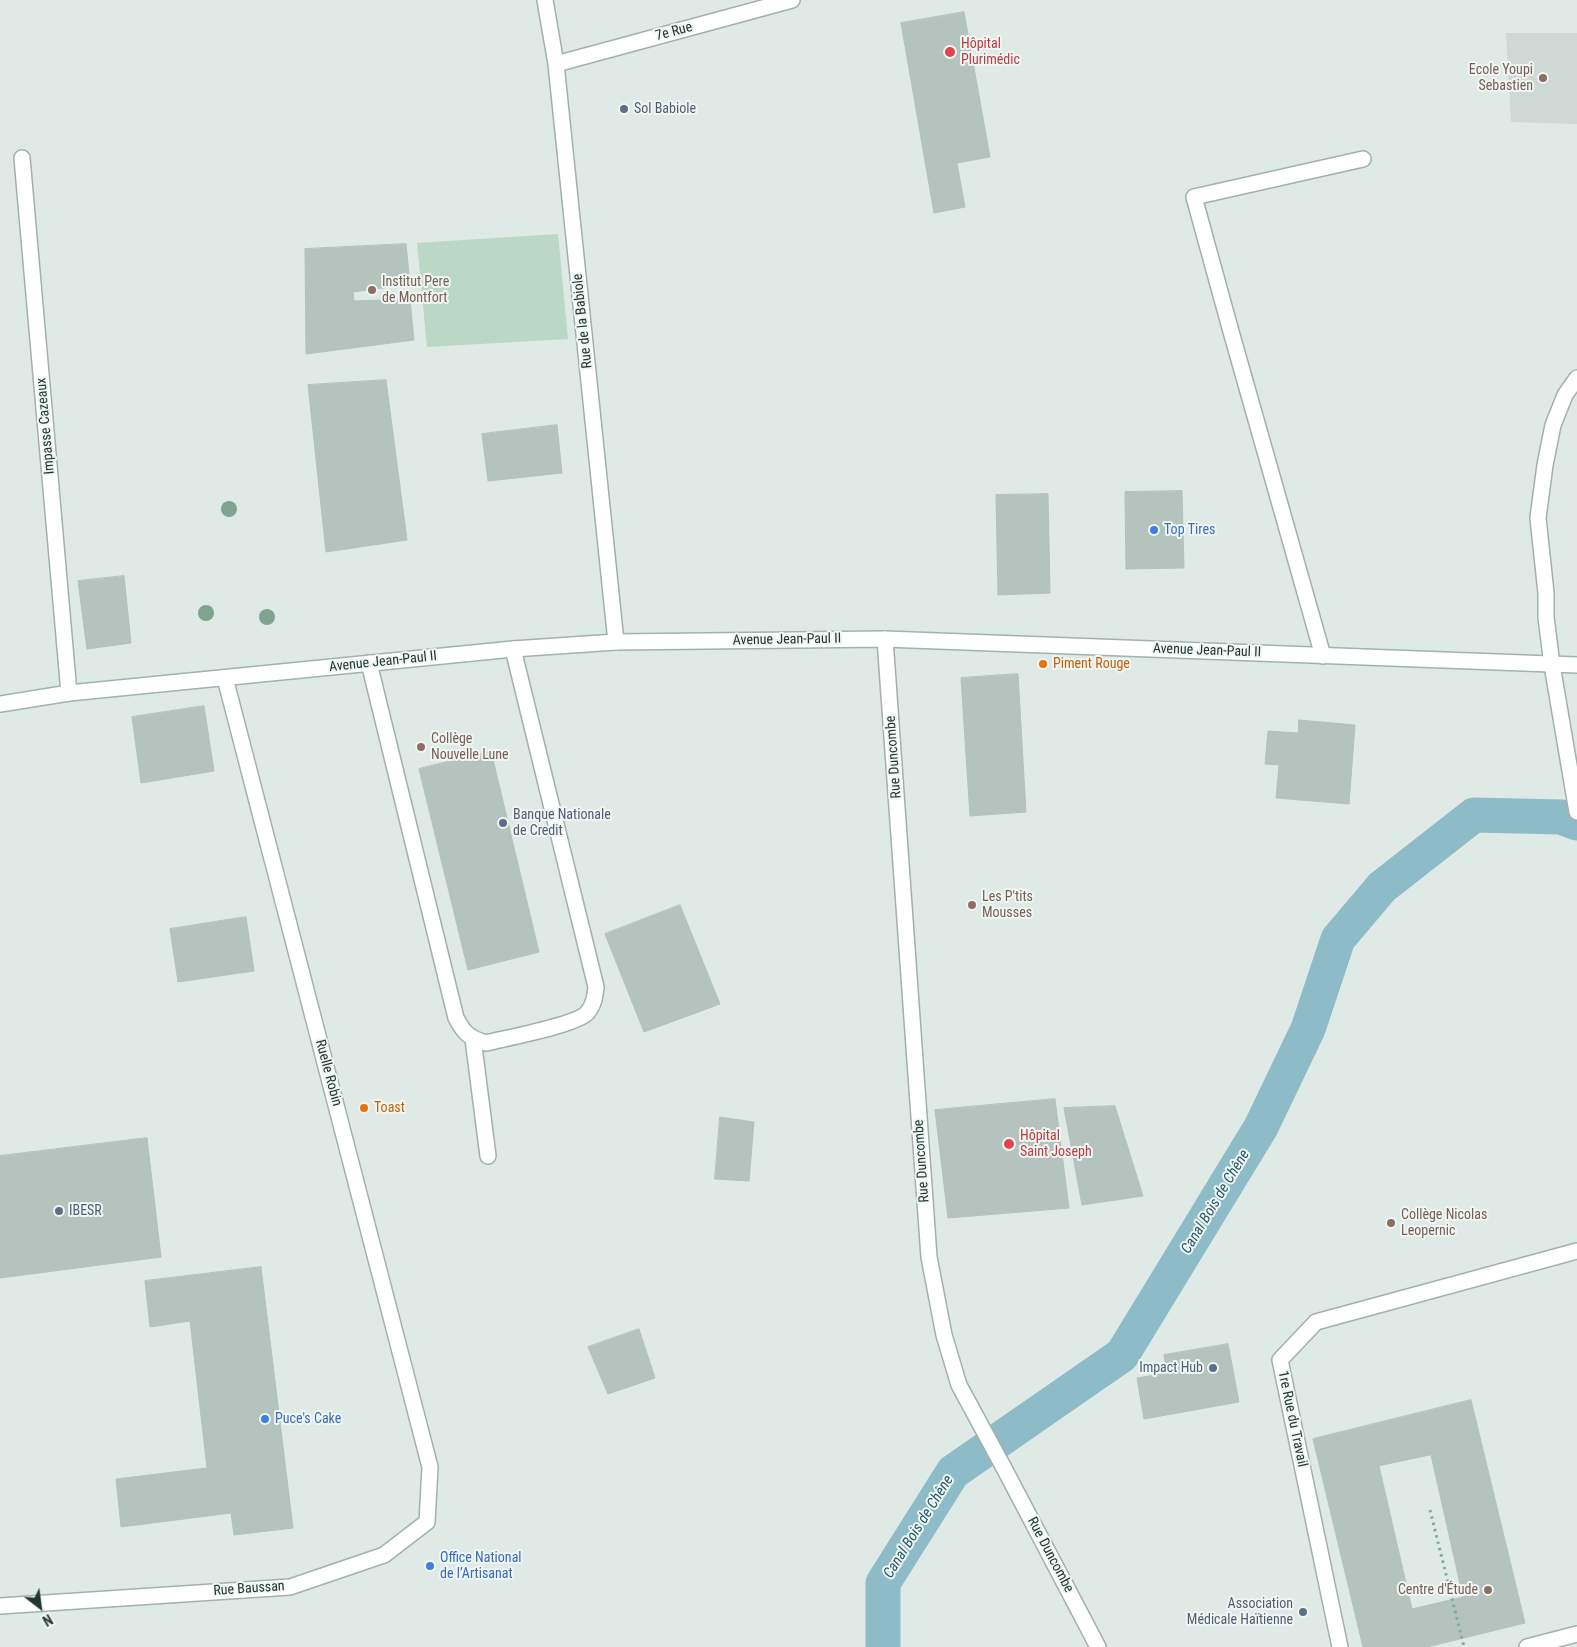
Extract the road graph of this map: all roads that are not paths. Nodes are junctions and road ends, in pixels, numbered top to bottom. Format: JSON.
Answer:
{"nodes":[{"id":1,"x":545,"y":0,"type":"edge"},
{"id":2,"x":792,"y":0,"type":"edge"},
{"id":3,"x":556,"y":64,"type":"junction"},
{"id":4,"x":22,"y":158,"type":"dead end"},
{"id":5,"x":1363,"y":159,"type":"dead end"},
{"id":6,"x":1577,"y":378,"type":"edge"},
{"id":7,"x":885,"y":639,"type":"junction"},
{"id":8,"x":616,"y":642,"type":"junction"},
{"id":9,"x":513,"y":649,"type":"junction"},
{"id":10,"x":1323,"y":656,"type":"junction"},
{"id":11,"x":369,"y":663,"type":"junction"},
{"id":12,"x":1552,"y":665,"type":"junction"},
{"id":13,"x":1577,"y":665,"type":"edge"},
{"id":14,"x":226,"y":678,"type":"junction"},
{"id":15,"x":69,"y":693,"type":"junction"},
{"id":16,"x":0,"y":704,"type":"edge"},
{"id":17,"x":1577,"y":812,"type":"edge"},
{"id":18,"x":473,"y":1039,"type":"junction"},
{"id":19,"x":488,"y":1156,"type":"dead end"},
{"id":20,"x":1577,"y":1252,"type":"edge"},
{"id":21,"x":430,"y":1467,"type":"joint"},
{"id":22,"x":0,"y":1606,"type":"edge"},
{"id":23,"x":1577,"y":1634,"type":"edge"},
{"id":24,"x":1098,"y":1647,"type":"edge"},
{"id":25,"x":1340,"y":1647,"type":"edge"},
{"id":26,"x":1527,"y":1647,"type":"edge"}],
"edges":[{"from":1,"to":3,"type":"street","name":"Rue de la Babiole"},
{"from":2,"to":3,"type":"street","name":"7e Rue"},
{"from":3,"to":8,"type":"street","name":"Rue de la Babiole"},
{"from":4,"to":15,"type":"street","name":"Impasse Cazeaux"},
{"from":5,"to":10,"type":"street"},
{"from":6,"to":12,"type":"street"},
{"from":7,"to":8,"type":"street","name":"Avenue Jean-Paul II"},
{"from":7,"to":10,"type":"street","name":"Avenue Jean-Paul II"},
{"from":7,"to":24,"type":"street","name":"Rue Duncombe"},
{"from":8,"to":9,"type":"street","name":"Avenue Jean-Paul II"},
{"from":9,"to":11,"type":"street","name":"Avenue Jean-Paul II"},
{"from":9,"to":18,"type":"street"},
{"from":10,"to":12,"type":"street","name":"Avenue Jean-Paul II"},
{"from":11,"to":14,"type":"street","name":"Avenue Jean-Paul II"},
{"from":11,"to":18,"type":"street"},
{"from":12,"to":13,"type":"street","name":"Avenue Jean-Paul II"},
{"from":12,"to":17,"type":"street"},
{"from":14,"to":15,"type":"street","name":"Avenue Jean-Paul II"},
{"from":14,"to":21,"type":"street","name":"Ruelle Robin"},
{"from":15,"to":16,"type":"street","name":"Avenue Jean-Paul II"},
{"from":18,"to":19,"type":"street"},
{"from":20,"to":25,"type":"street","name":"1re Rue du Travail"},
{"from":21,"to":22,"type":"street","name":"Rue Baussan"},
{"from":23,"to":26,"type":"street"}]}
